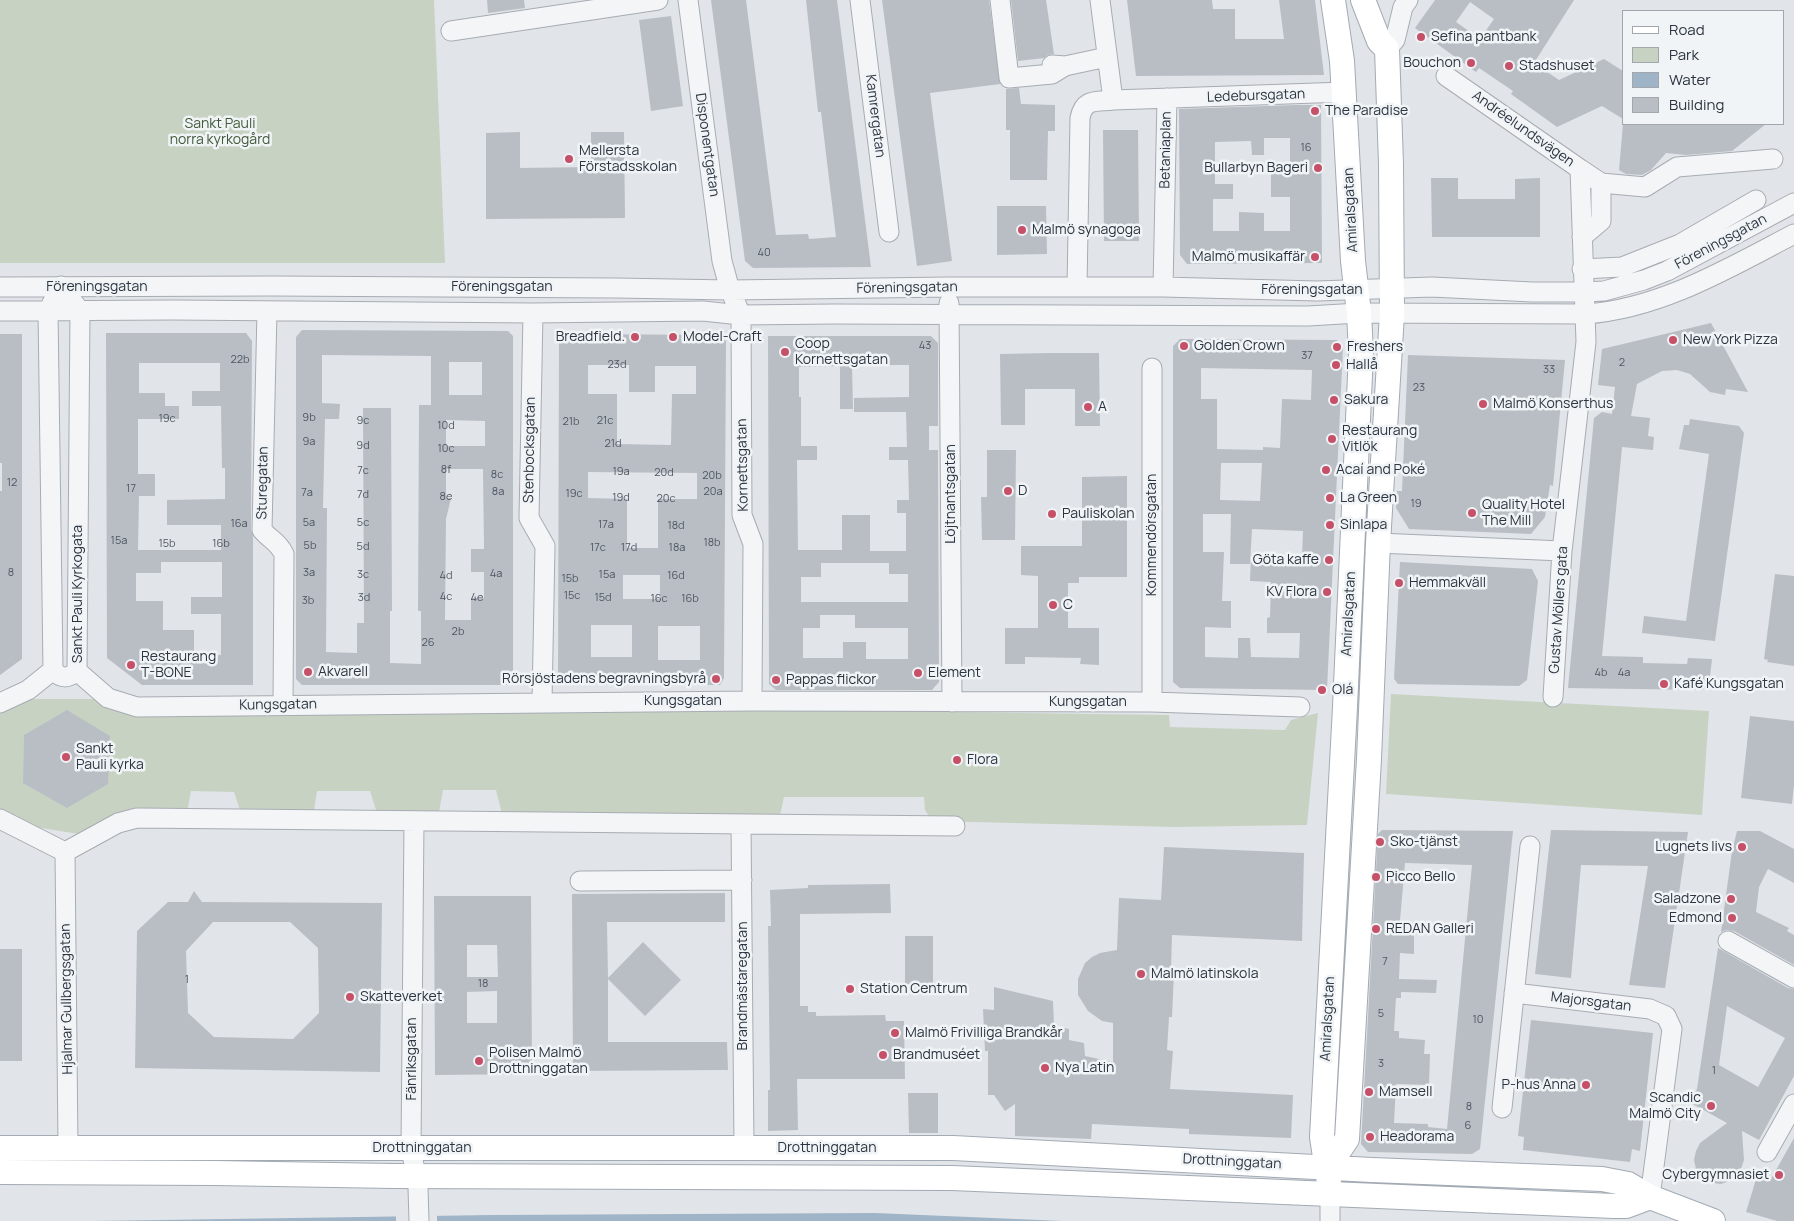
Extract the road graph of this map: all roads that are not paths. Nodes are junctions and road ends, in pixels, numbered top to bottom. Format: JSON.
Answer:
{"nodes":[{"id":1,"x":658,"y":0,"type":"edge"},
{"id":2,"x":688,"y":0,"type":"edge"},
{"id":3,"x":860,"y":0,"type":"edge"},
{"id":4,"x":1000,"y":0,"type":"edge"},
{"id":5,"x":1100,"y":0,"type":"edge"},
{"id":6,"x":1333,"y":0,"type":"edge"},
{"id":7,"x":1408,"y":0,"type":"edge"},
{"id":8,"x":1368,"y":4,"type":"edge"},
{"id":9,"x":451,"y":31,"type":"dead end"},
{"id":10,"x":1387,"y":49,"type":"junction"},
{"id":11,"x":1107,"y":57,"type":"junction"},
{"id":12,"x":1342,"y":61,"type":"junction"},
{"id":13,"x":1065,"y":66,"type":"junction"},
{"id":14,"x":1016,"y":68,"type":"dead end"},
{"id":15,"x":1446,"y":76,"type":"dead end"},
{"id":16,"x":1345,"y":92,"type":"junction"},
{"id":17,"x":1167,"y":98,"type":"junction"},
{"id":18,"x":1113,"y":100,"type":"junction"},
{"id":19,"x":1773,"y":159,"type":"dead end"},
{"id":20,"x":1580,"y":169,"type":"junction"},
{"id":21,"x":1601,"y":183,"type":"junction"},
{"id":22,"x":1756,"y":200,"type":"dead end"},
{"id":23,"x":1794,"y":204,"type":"edge"},
{"id":24,"x":889,"y":232,"type":"dead end"},
{"id":25,"x":1794,"y":234,"type":"edge"},
{"id":26,"x":1582,"y":236,"type":"junction"},
{"id":27,"x":1582,"y":269,"type":"junction"},
{"id":28,"x":61,"y":286,"type":"junction"},
{"id":29,"x":0,"y":287,"type":"edge"},
{"id":30,"x":949,"y":287,"type":"junction"},
{"id":31,"x":1077,"y":287,"type":"junction"},
{"id":32,"x":1163,"y":287,"type":"junction"},
{"id":33,"x":1391,"y":289,"type":"junction"},
{"id":34,"x":730,"y":290,"type":"junction"},
{"id":35,"x":1356,"y":290,"type":"junction"},
{"id":36,"x":1583,"y":292,"type":"junction"},
{"id":37,"x":0,"y":311,"type":"edge"},
{"id":38,"x":48,"y":311,"type":"junction"},
{"id":39,"x":80,"y":311,"type":"junction"},
{"id":40,"x":266,"y":311,"type":"junction"},
{"id":41,"x":533,"y":313,"type":"junction"},
{"id":42,"x":1359,"y":313,"type":"junction"},
{"id":43,"x":949,"y":314,"type":"junction"},
{"id":44,"x":1392,"y":314,"type":"junction"},
{"id":45,"x":1586,"y":314,"type":"junction"},
{"id":46,"x":741,"y":315,"type":"junction"},
{"id":47,"x":1152,"y":368,"type":"dead end"},
{"id":48,"x":1378,"y":543,"type":"junction"},
{"id":49,"x":1562,"y":551,"type":"junction"},
{"id":50,"x":52,"y":670,"type":"junction"},
{"id":51,"x":77,"y":671,"type":"junction"},
{"id":52,"x":1554,"y":697,"type":"dead end"},
{"id":53,"x":752,"y":701,"type":"junction"},
{"id":54,"x":542,"y":702,"type":"junction"},
{"id":55,"x":952,"y":702,"type":"junction"},
{"id":56,"x":1152,"y":702,"type":"junction"},
{"id":57,"x":0,"y":703,"type":"edge"},
{"id":58,"x":283,"y":705,"type":"junction"},
{"id":59,"x":1300,"y":707,"type":"dead end"},
{"id":60,"x":0,"y":819,"type":"edge"},
{"id":61,"x":414,"y":822,"type":"junction"},
{"id":62,"x":741,"y":824,"type":"junction"},
{"id":63,"x":955,"y":826,"type":"dead end"},
{"id":64,"x":1530,"y":846,"type":"dead end"},
{"id":65,"x":65,"y":852,"type":"junction"},
{"id":66,"x":742,"y":880,"type":"junction"},
{"id":67,"x":580,"y":881,"type":"dead end"},
{"id":68,"x":1728,"y":941,"type":"dead end"},
{"id":69,"x":1794,"y":978,"type":"edge"},
{"id":70,"x":1514,"y":993,"type":"junction"},
{"id":71,"x":1794,"y":1104,"type":"edge"},
{"id":72,"x":1502,"y":1108,"type":"dead end"},
{"id":73,"x":68,"y":1147,"type":"junction"},
{"id":74,"x":0,"y":1148,"type":"edge"},
{"id":75,"x":411,"y":1148,"type":"junction"},
{"id":76,"x":744,"y":1148,"type":"junction"},
{"id":77,"x":1767,"y":1152,"type":"dead end"},
{"id":78,"x":1328,"y":1167,"type":"junction"},
{"id":79,"x":0,"y":1172,"type":"edge"},
{"id":80,"x":416,"y":1176,"type":"junction"},
{"id":81,"x":1330,"y":1194,"type":"junction"},
{"id":82,"x":1650,"y":1197,"type":"junction"},
{"id":83,"x":419,"y":1213,"type":"edge"},
{"id":84,"x":1330,"y":1221,"type":"edge"},
{"id":85,"x":1713,"y":1221,"type":"edge"}],
"edges":[{"from":1,"to":9,"type":"street"},
{"from":2,"to":34,"type":"street","name":"Disponentgatan"},
{"from":3,"to":24,"type":"street","name":"Kamrergatan"},
{"from":4,"to":13,"type":"street"},
{"from":5,"to":11,"type":"street"},
{"from":6,"to":12,"type":"main road","name":"Amiralsgatan"},
{"from":7,"to":10,"type":"street"},
{"from":8,"to":10,"type":"main road","name":"Amiralsgatan"},
{"from":8,"to":12,"type":"main road","name":"Amiralsgatan"},
{"from":10,"to":33,"type":"main road","name":"Amiralsgatan"},
{"from":11,"to":13,"type":"street"},
{"from":11,"to":18,"type":"street"},
{"from":12,"to":16,"type":"main road","name":"Amiralsgatan"},
{"from":13,"to":14,"type":"street"},
{"from":15,"to":20,"type":"street","name":"Andréelundsvägen"},
{"from":16,"to":17,"type":"street","name":"Ledebursgatan"},
{"from":16,"to":35,"type":"main road","name":"Amiralsgatan"},
{"from":17,"to":18,"type":"street","name":"Betaniaplan"},
{"from":17,"to":32,"type":"street","name":"Betaniaplan"},
{"from":18,"to":31,"type":"street","name":"Betaniaplan"},
{"from":19,"to":21,"type":"street"},
{"from":20,"to":21,"type":"street"},
{"from":20,"to":26,"type":"street","name":"Andréelundsvägen"},
{"from":21,"to":26,"type":"street"},
{"from":22,"to":27,"type":"street"},
{"from":23,"to":36,"type":"street","name":"Föreningsgatan"},
{"from":25,"to":45,"type":"street","name":"Föreningsgatan"},
{"from":26,"to":27,"type":"street","name":"Andréelundsvägen"},
{"from":27,"to":36,"type":"street","name":"Andréelundsvägen"},
{"from":28,"to":29,"type":"street","name":"Föreningsgatan"},
{"from":28,"to":34,"type":"street","name":"Föreningsgatan"},
{"from":28,"to":38,"type":"street","name":"Sankt Pauli Kyrkogata"},
{"from":28,"to":39,"type":"street"},
{"from":30,"to":31,"type":"street","name":"Föreningsgatan"},
{"from":30,"to":34,"type":"street","name":"Föreningsgatan"},
{"from":30,"to":43,"type":"street","name":"Löjtnantsgatan"},
{"from":31,"to":32,"type":"street","name":"Föreningsgatan"},
{"from":32,"to":35,"type":"street","name":"Föreningsgatan"},
{"from":33,"to":35,"type":"street","name":"Föreningsgatan"},
{"from":33,"to":36,"type":"street","name":"Föreningsgatan"},
{"from":33,"to":44,"type":"main road","name":"Amiralsgatan"},
{"from":34,"to":46,"type":"street","name":"Kornettsgatan"},
{"from":35,"to":42,"type":"main road","name":"Amiralsgatan"},
{"from":36,"to":45,"type":"street","name":"Andréelundsvägen"},
{"from":37,"to":38,"type":"street","name":"Föreningsgatan"},
{"from":38,"to":39,"type":"street","name":"Föreningsgatan"},
{"from":38,"to":50,"type":"street","name":"Sankt Pauli Kyrkogata"},
{"from":39,"to":40,"type":"street","name":"Föreningsgatan"},
{"from":39,"to":51,"type":"street","name":"Sankt Pauli Kyrkogata"},
{"from":40,"to":41,"type":"street","name":"Föreningsgatan"},
{"from":40,"to":58,"type":"street","name":"Sturegatan"},
{"from":41,"to":46,"type":"street","name":"Föreningsgatan"},
{"from":41,"to":54,"type":"street","name":"Stenbocksgatan"},
{"from":42,"to":43,"type":"street","name":"Föreningsgatan"},
{"from":42,"to":44,"type":"street","name":"Föreningsgatan"},
{"from":42,"to":78,"type":"main road","name":"Amiralsgatan"},
{"from":43,"to":46,"type":"street","name":"Föreningsgatan"},
{"from":43,"to":55,"type":"street","name":"Löjtnantsgatan"},
{"from":44,"to":45,"type":"street","name":"Föreningsgatan"},
{"from":44,"to":48,"type":"main road","name":"Amiralsgatan"},
{"from":45,"to":49,"type":"street","name":"Gustav Möllers gata"},
{"from":46,"to":53,"type":"street","name":"Kornettsgatan"},
{"from":47,"to":56,"type":"street","name":"Kommendörsgatan"},
{"from":48,"to":49,"type":"street"},
{"from":48,"to":78,"type":"main road","name":"Amiralsgatan"},
{"from":49,"to":52,"type":"street","name":"Gustav Möllers gata"},
{"from":50,"to":51,"type":"street","name":"Sankt Pauli Kyrkogata"},
{"from":50,"to":57,"type":"street"},
{"from":51,"to":58,"type":"street","name":"Kungsgatan"},
{"from":53,"to":54,"type":"street","name":"Kungsgatan"},
{"from":53,"to":55,"type":"street","name":"Kungsgatan"},
{"from":54,"to":58,"type":"street","name":"Kungsgatan"},
{"from":55,"to":56,"type":"street","name":"Kungsgatan"},
{"from":56,"to":59,"type":"street","name":"Kungsgatan"},
{"from":60,"to":65,"type":"street"},
{"from":61,"to":62,"type":"street"},
{"from":61,"to":65,"type":"street"},
{"from":61,"to":75,"type":"street","name":"Fänriksgatan"},
{"from":62,"to":63,"type":"street"},
{"from":62,"to":66,"type":"street","name":"Brandmästaregatan"},
{"from":64,"to":70,"type":"street"},
{"from":65,"to":73,"type":"street","name":"Hjalmar Gullbergsgatan"},
{"from":66,"to":67,"type":"street"},
{"from":66,"to":76,"type":"street","name":"Brandmästaregatan"},
{"from":68,"to":69,"type":"street"},
{"from":70,"to":72,"type":"street"},
{"from":70,"to":82,"type":"street","name":"Majorsgatan"},
{"from":71,"to":77,"type":"street"},
{"from":73,"to":74,"type":"main road","name":"Drottninggatan"},
{"from":73,"to":75,"type":"main road","name":"Drottninggatan"},
{"from":75,"to":76,"type":"main road","name":"Drottninggatan"},
{"from":75,"to":80,"type":"street","name":"Fänriksgatan"},
{"from":76,"to":78,"type":"main road","name":"Drottninggatan"},
{"from":78,"to":81,"type":"main road","name":"Amiralsgatan"},
{"from":78,"to":82,"type":"main road","name":"Drottninggatan"},
{"from":79,"to":80,"type":"main road","name":"Drottninggatan"},
{"from":80,"to":81,"type":"main road","name":"Drottninggatan"},
{"from":80,"to":83,"type":"street","name":"Fänriksgatan"},
{"from":81,"to":82,"type":"main road","name":"Drottninggatan"},
{"from":81,"to":84,"type":"street","name":"Amiralsgatan"},
{"from":82,"to":85,"type":"main road","name":"Drottninggatan"}]}
